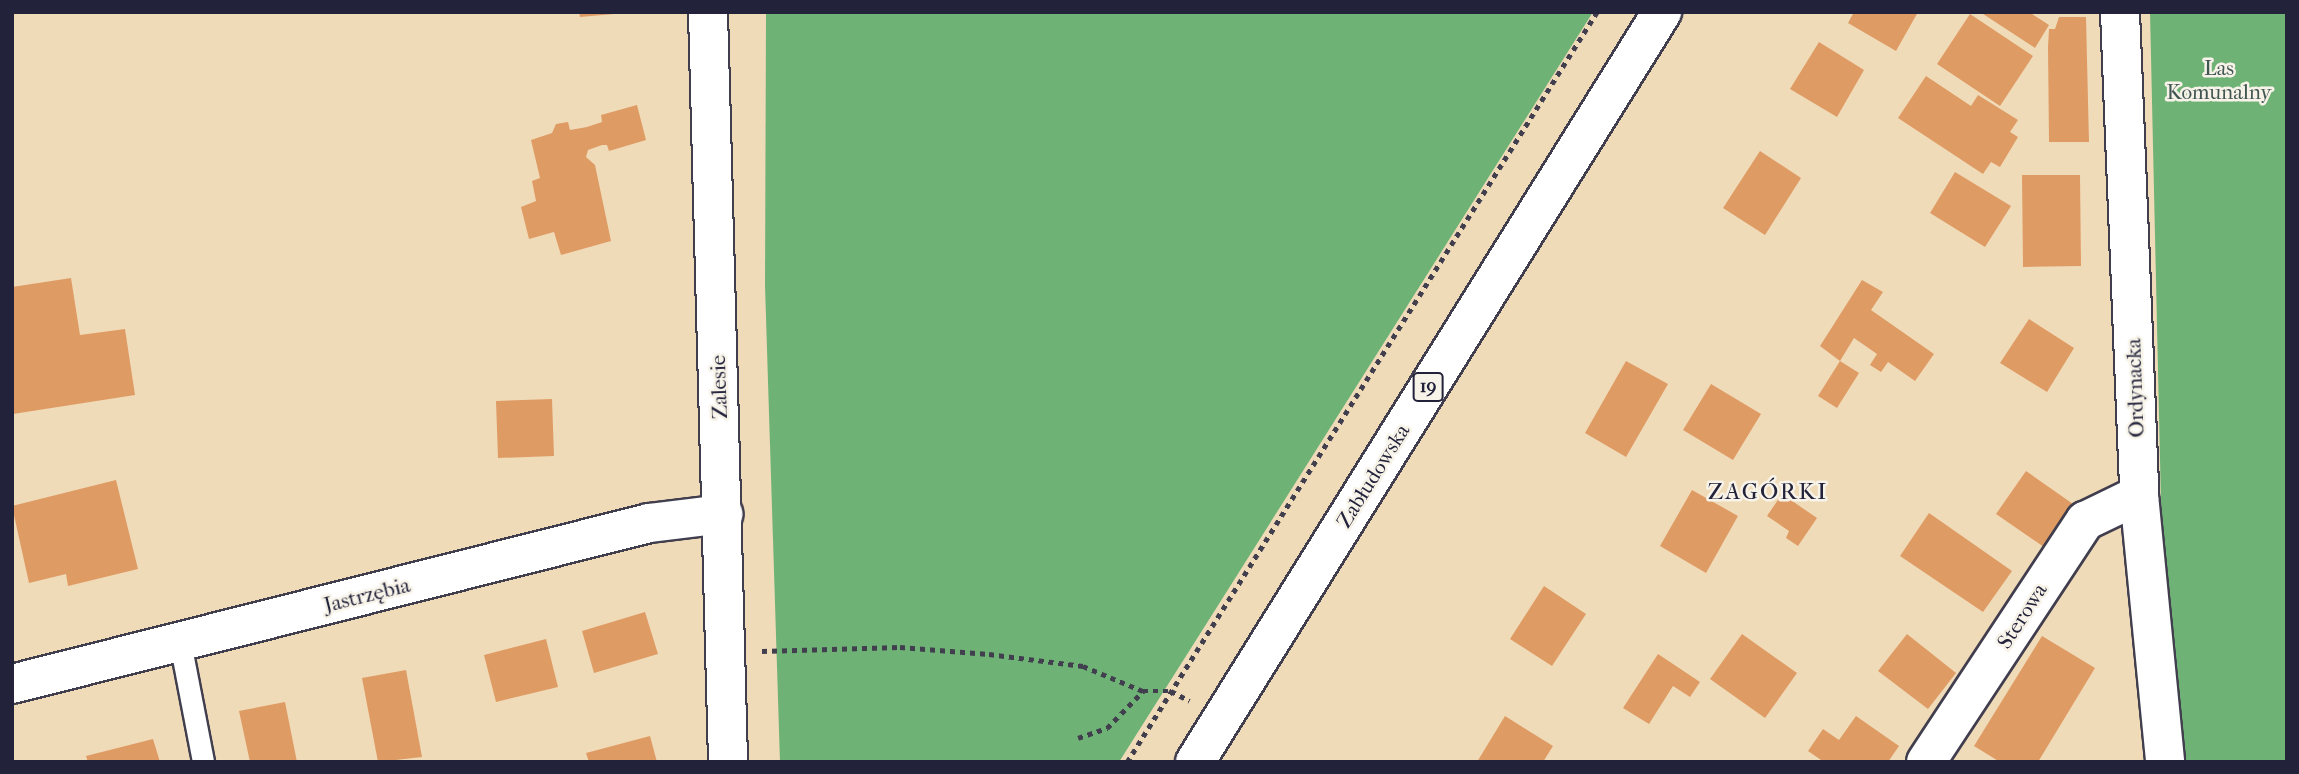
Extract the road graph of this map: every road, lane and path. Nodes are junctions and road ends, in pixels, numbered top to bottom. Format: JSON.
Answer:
{"nodes":[{"id":1,"x":708,"y":12,"type":"edge"},
{"id":2,"x":1597,"y":12,"type":"edge"},
{"id":3,"x":1661,"y":12,"type":"edge"},
{"id":4,"x":2120,"y":12,"type":"edge"},
{"id":5,"x":2139,"y":495,"type":"junction"},
{"id":6,"x":723,"y":514,"type":"junction"},
{"id":7,"x":180,"y":642,"type":"junction"},
{"id":8,"x":725,"y":643,"type":"junction"},
{"id":9,"x":12,"y":684,"type":"edge"},
{"id":10,"x":1143,"y":691,"type":"junction"},
{"id":11,"x":1171,"y":691,"type":"junction"},
{"id":12,"x":1222,"y":719,"type":"junction"},
{"id":13,"x":1078,"y":738,"type":"dead end"},
{"id":14,"x":203,"y":762,"type":"edge"},
{"id":15,"x":728,"y":762,"type":"edge"},
{"id":16,"x":1127,"y":762,"type":"edge"},
{"id":17,"x":1195,"y":762,"type":"edge"},
{"id":18,"x":1926,"y":762,"type":"edge"},
{"id":19,"x":2165,"y":762,"type":"edge"}],
"edges":[{"from":1,"to":6,"type":"main road","name":"Zalesie"},
{"from":2,"to":11,"type":"path"},
{"from":3,"to":12,"type":"main road","name":"Zabłudowska","number":"19"},
{"from":4,"to":5,"type":"main road","name":"Ordynacka"},
{"from":5,"to":18,"type":"main road","name":"Sterowa"},
{"from":5,"to":19,"type":"main road","name":"Ordynacka"},
{"from":6,"to":7,"type":"main road","name":"Jastrzębia"},
{"from":6,"to":8,"type":"main road","name":"Zalesie"},
{"from":7,"to":9,"type":"main road","name":"Jastrzębia"},
{"from":7,"to":14,"type":"lane"},
{"from":8,"to":10,"type":"path"},
{"from":8,"to":15,"type":"main road","name":"Zalesie"},
{"from":10,"to":11,"type":"path"},
{"from":10,"to":13,"type":"path"},
{"from":11,"to":12,"type":"path"},
{"from":11,"to":16,"type":"path"},
{"from":12,"to":17,"type":"main road","name":"Zabłudowska","number":"19"}]}
